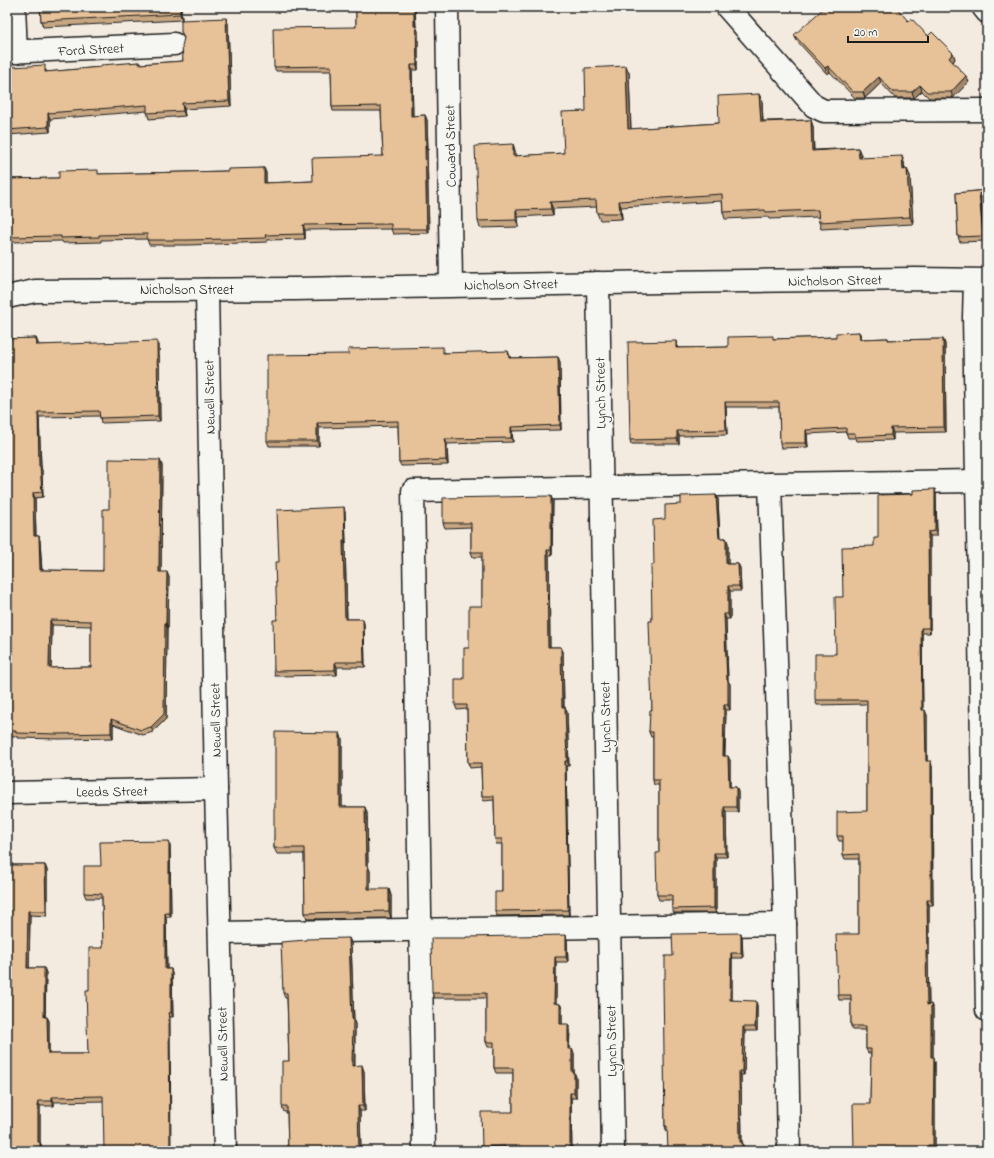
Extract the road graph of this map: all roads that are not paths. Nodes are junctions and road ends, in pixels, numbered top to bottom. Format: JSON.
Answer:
{"nodes":[{"id":1,"x":14,"y":7,"type":"edge"},
{"id":2,"x":447,"y":7,"type":"edge"},
{"id":3,"x":727,"y":7,"type":"edge"},
{"id":4,"x":983,"y":7,"type":"edge"},
{"id":5,"x":987,"y":12,"type":"edge"},
{"id":6,"x":174,"y":44,"type":"dead end"},
{"id":7,"x":11,"y":52,"type":"edge"},
{"id":8,"x":987,"y":110,"type":"edge"},
{"id":9,"x":981,"y":280,"type":"edge"},
{"id":10,"x":598,"y":283,"type":"junction"},
{"id":11,"x":451,"y":285,"type":"junction"},
{"id":12,"x":7,"y":286,"type":"edge"},
{"id":13,"x":207,"y":290,"type":"junction"},
{"id":14,"x":35,"y":291,"type":"junction"},
{"id":15,"x":7,"y":298,"type":"edge"},
{"id":16,"x":977,"y":481,"type":"junction"},
{"id":17,"x":770,"y":484,"type":"junction"},
{"id":18,"x":601,"y":487,"type":"junction"},
{"id":19,"x":216,"y":789,"type":"junction"},
{"id":20,"x":7,"y":793,"type":"edge"},
{"id":21,"x":785,"y":924,"type":"junction"},
{"id":22,"x":609,"y":927,"type":"junction"},
{"id":23,"x":420,"y":930,"type":"junction"},
{"id":24,"x":220,"y":933,"type":"junction"},
{"id":25,"x":987,"y":1010,"type":"edge"},
{"id":26,"x":225,"y":1151,"type":"edge"},
{"id":27,"x":424,"y":1151,"type":"edge"},
{"id":28,"x":613,"y":1151,"type":"edge"},
{"id":29,"x":789,"y":1151,"type":"edge"}],
"edges":[{"from":1,"to":7,"type":"street"},
{"from":2,"to":11,"type":"street","name":"Coward Street"},
{"from":3,"to":8,"type":"street"},
{"from":4,"to":5,"type":"street"},
{"from":6,"to":7,"type":"street","name":"Ford Street"},
{"from":9,"to":10,"type":"street","name":"Nicholson Street"},
{"from":9,"to":16,"type":"street"},
{"from":10,"to":11,"type":"street","name":"Nicholson Street"},
{"from":10,"to":18,"type":"street","name":"Lynch Street"},
{"from":11,"to":13,"type":"street","name":"Nicholson Street"},
{"from":12,"to":14,"type":"street","name":"Nicholson Street"},
{"from":13,"to":14,"type":"street","name":"Nicholson Street"},
{"from":13,"to":19,"type":"street","name":"Newell Street"},
{"from":14,"to":15,"type":"street","name":"Nicholson Street"},
{"from":16,"to":17,"type":"street"},
{"from":16,"to":25,"type":"street"},
{"from":17,"to":18,"type":"street"},
{"from":17,"to":21,"type":"street"},
{"from":18,"to":22,"type":"street","name":"Lynch Street"},
{"from":18,"to":23,"type":"street"},
{"from":19,"to":20,"type":"street","name":"Leeds Street"},
{"from":19,"to":24,"type":"street","name":"Newell Street"},
{"from":21,"to":22,"type":"street"},
{"from":21,"to":29,"type":"street"},
{"from":22,"to":23,"type":"street"},
{"from":22,"to":28,"type":"street","name":"Lynch Street"},
{"from":23,"to":24,"type":"street"},
{"from":23,"to":27,"type":"street"},
{"from":24,"to":26,"type":"street","name":"Newell Street"}]}
